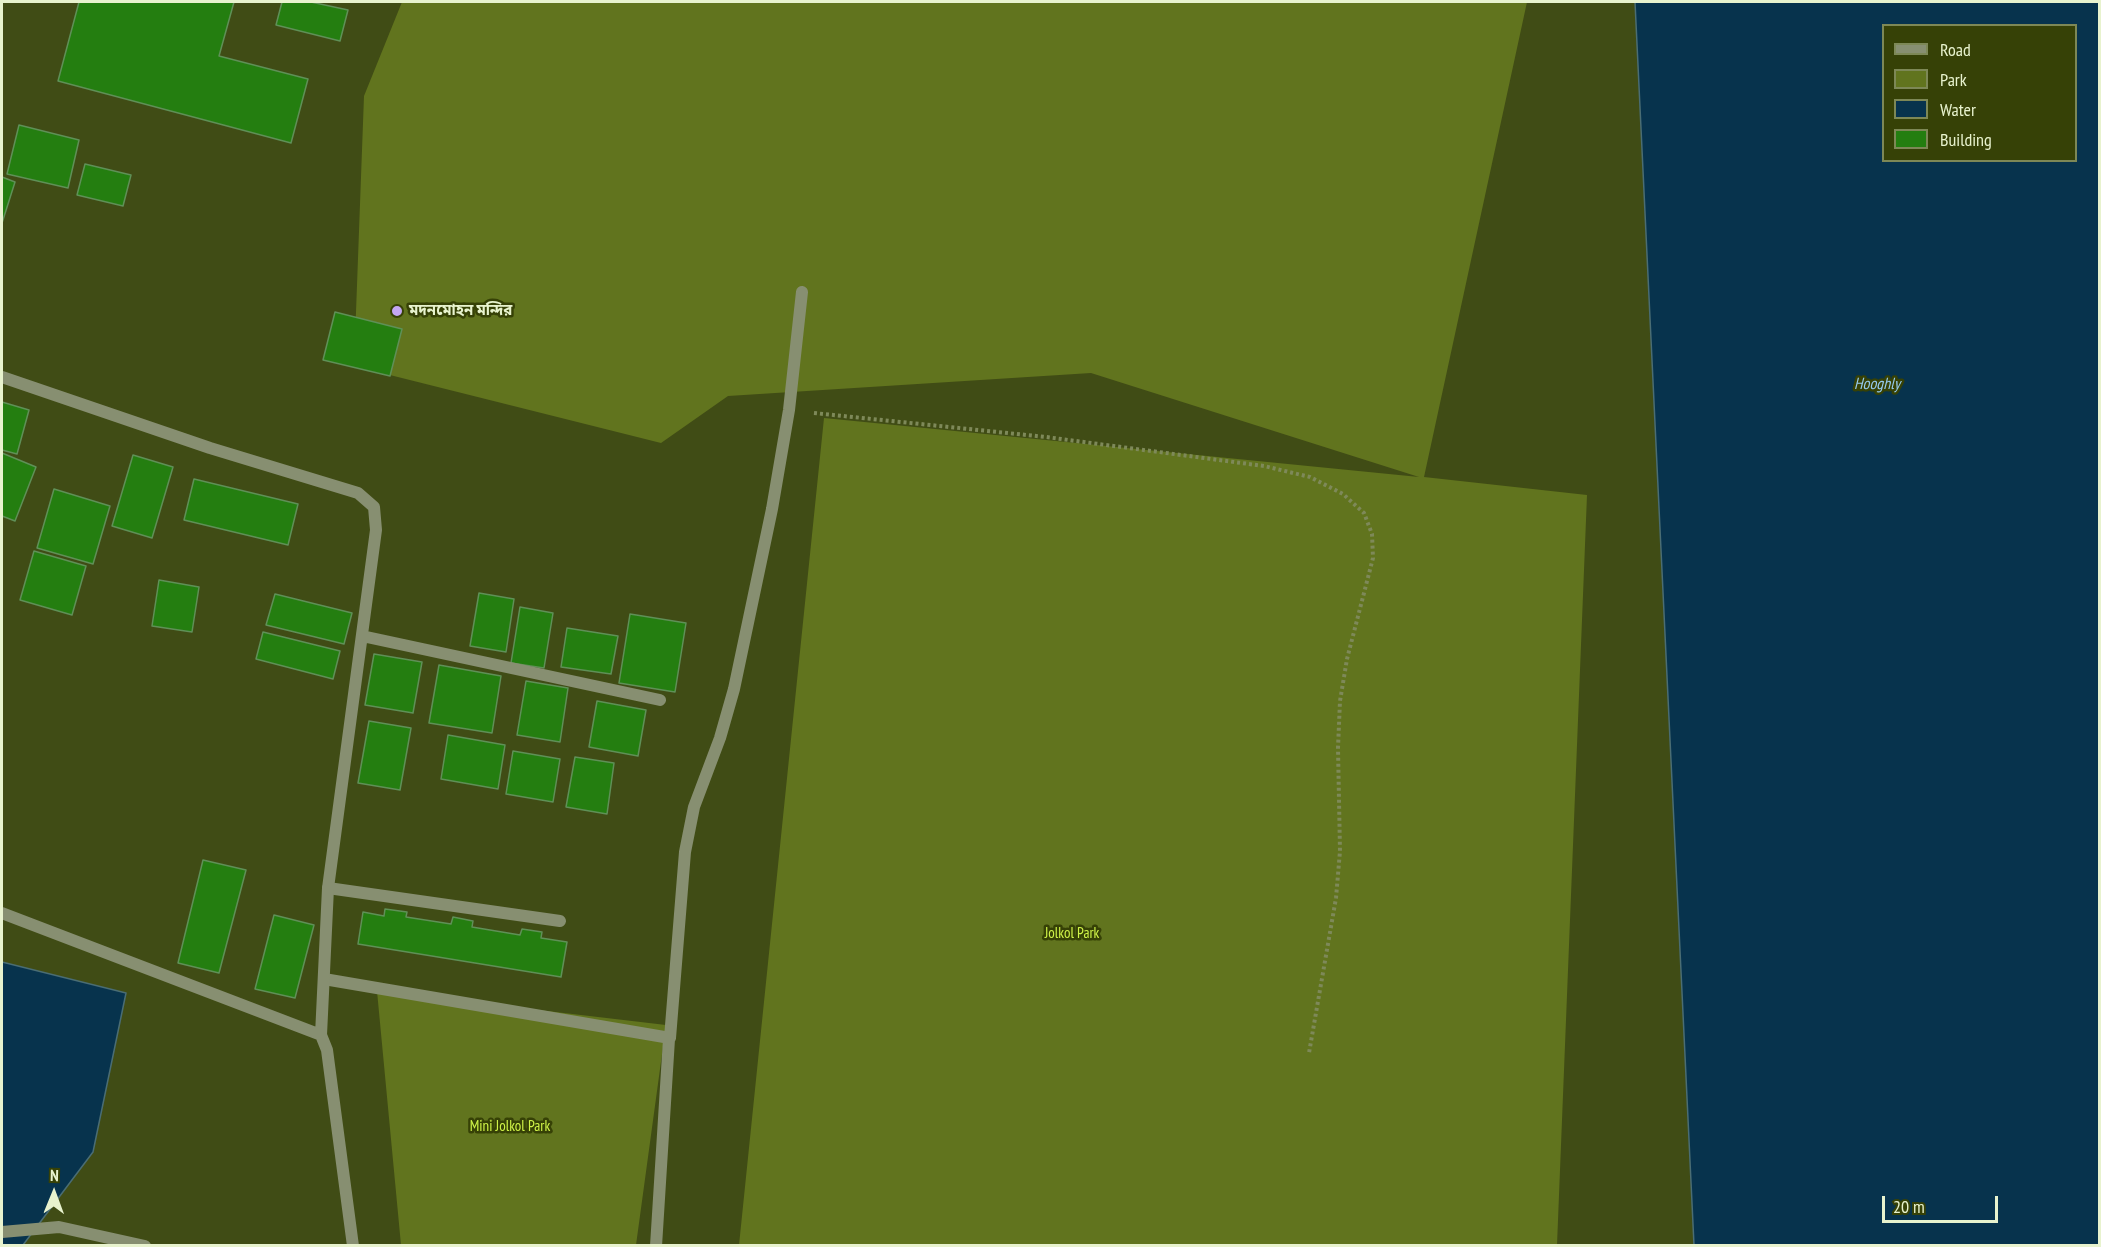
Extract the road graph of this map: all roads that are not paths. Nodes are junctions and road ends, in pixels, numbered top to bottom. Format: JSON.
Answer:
{"nodes":[{"id":1,"x":802,"y":292,"type":"dead end"},
{"id":2,"x":2,"y":377,"type":"edge"},
{"id":3,"x":362,"y":636,"type":"junction"},
{"id":4,"x":660,"y":700,"type":"dead end"},
{"id":5,"x":328,"y":888,"type":"junction"},
{"id":6,"x":2,"y":913,"type":"edge"},
{"id":7,"x":560,"y":921,"type":"dead end"},
{"id":8,"x":324,"y":979,"type":"junction"},
{"id":9,"x":321,"y":1035,"type":"junction"},
{"id":10,"x":669,"y":1039,"type":"junction"},
{"id":11,"x":2,"y":1232,"type":"edge"},
{"id":12,"x":146,"y":1245,"type":"edge"},
{"id":13,"x":353,"y":1245,"type":"edge"},
{"id":14,"x":657,"y":1245,"type":"edge"}],
"edges":[{"from":1,"to":10,"type":"street"},
{"from":2,"to":3,"type":"street"},
{"from":3,"to":4,"type":"street"},
{"from":3,"to":5,"type":"street"},
{"from":5,"to":7,"type":"street"},
{"from":5,"to":8,"type":"street"},
{"from":6,"to":9,"type":"street"},
{"from":8,"to":9,"type":"street"},
{"from":8,"to":10,"type":"street"},
{"from":9,"to":13,"type":"street"},
{"from":10,"to":14,"type":"street"},
{"from":11,"to":12,"type":"street"}]}
